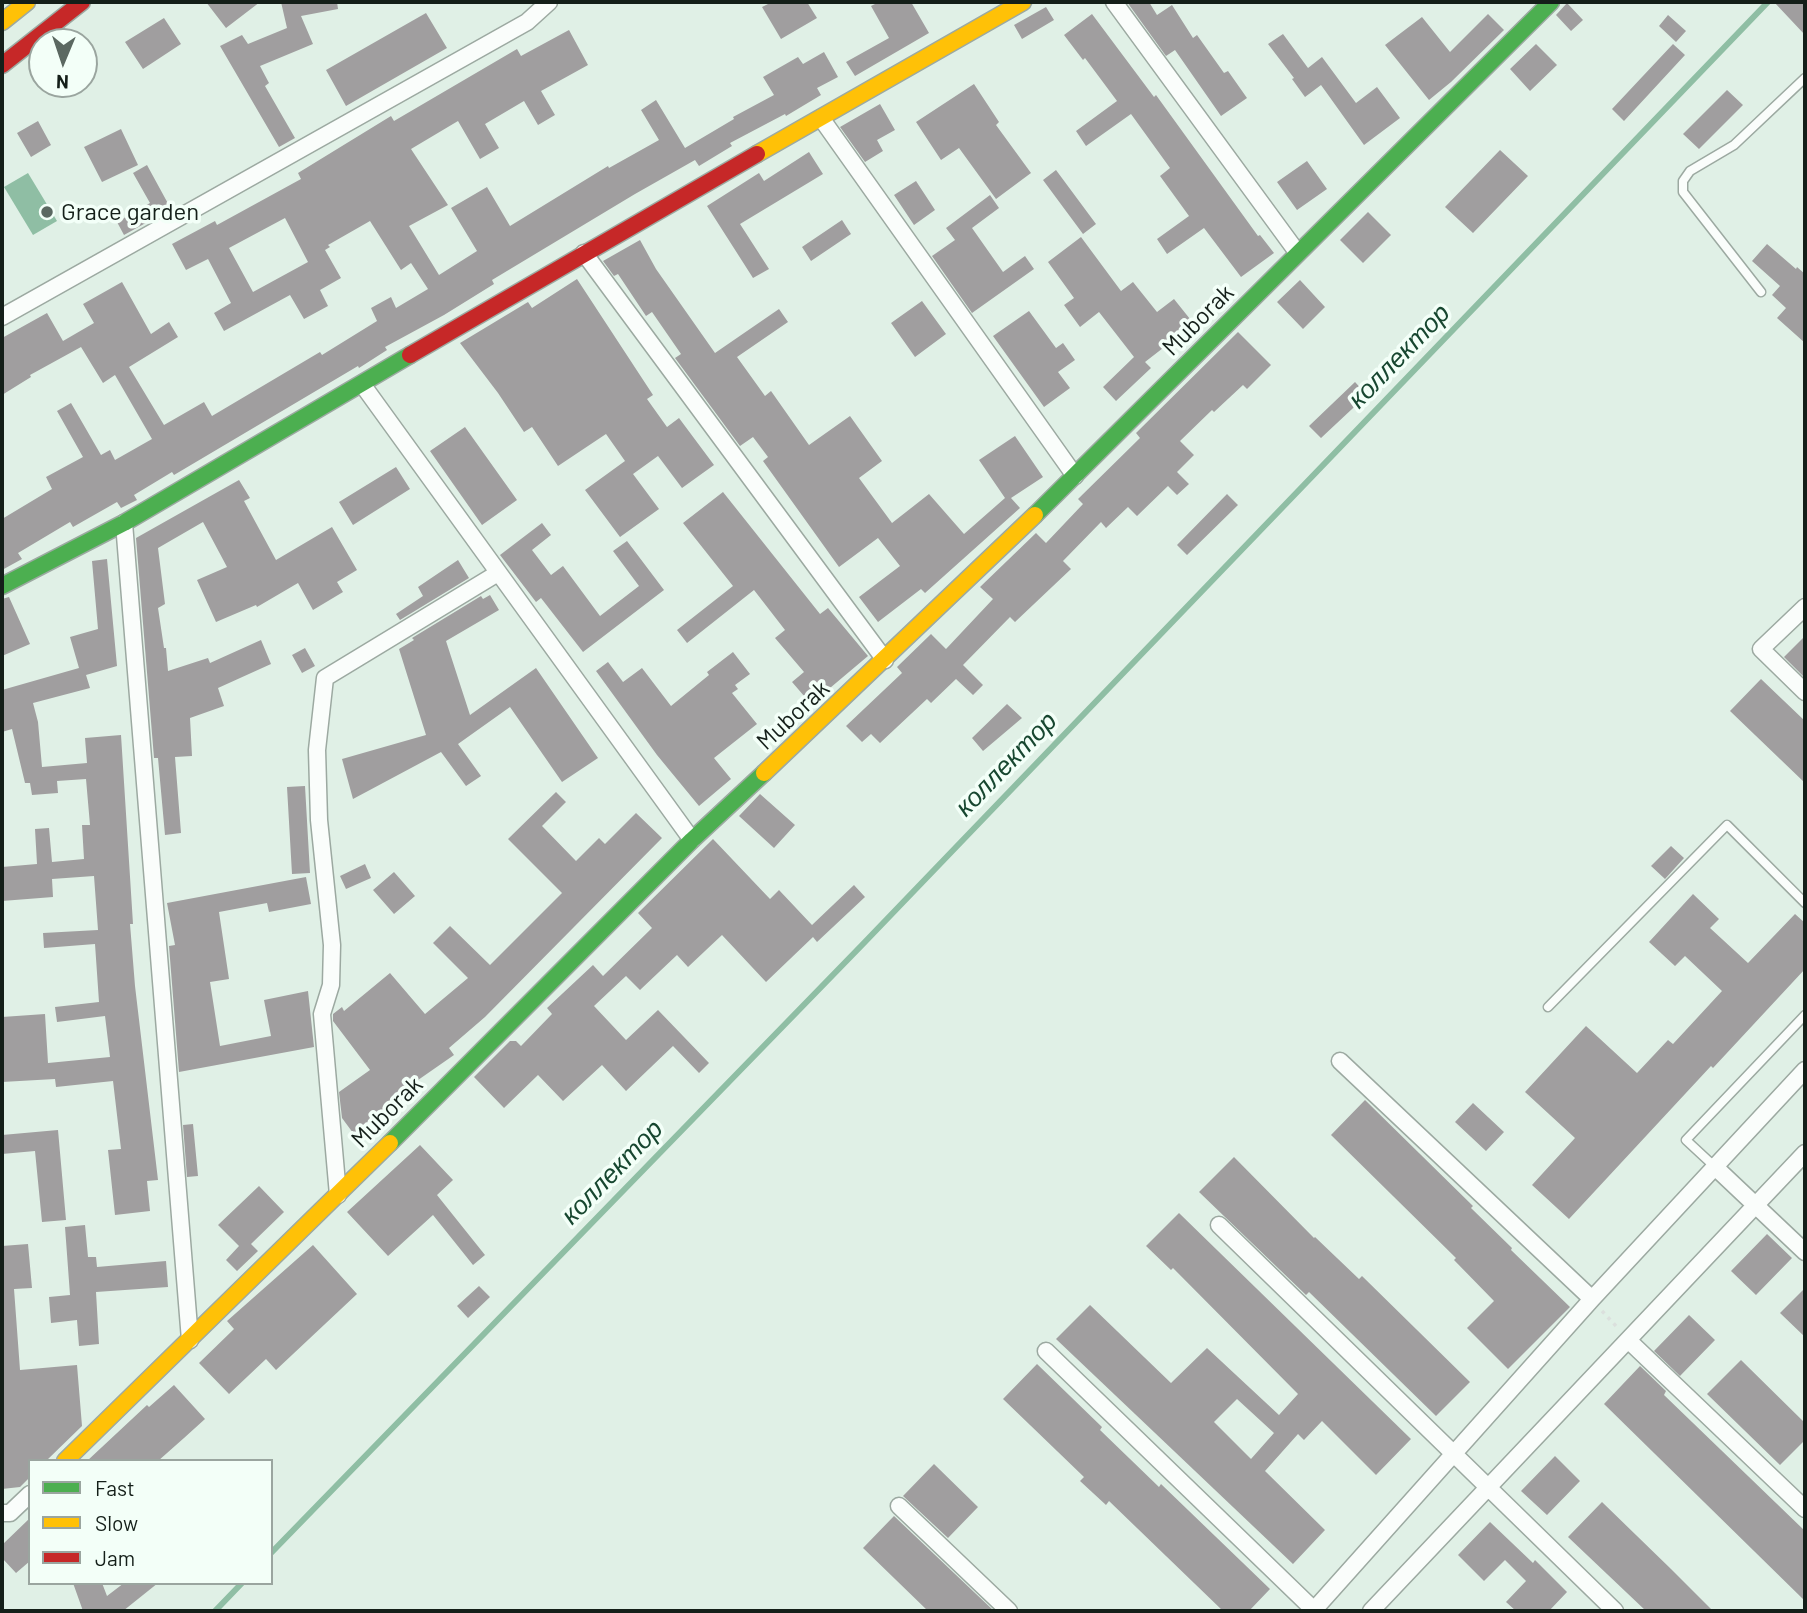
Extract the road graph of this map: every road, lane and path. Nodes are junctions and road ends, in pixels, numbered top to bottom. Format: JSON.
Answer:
{"nodes":[{"id":1,"x":27,"y":2,"type":"edge"},
{"id":2,"x":82,"y":2,"type":"edge"},
{"id":3,"x":549,"y":2,"type":"edge"},
{"id":4,"x":1023,"y":2,"type":"edge"},
{"id":5,"x":1114,"y":2,"type":"edge"},
{"id":6,"x":1551,"y":2,"type":"edge"},
{"id":7,"x":2,"y":22,"type":"edge"},
{"id":8,"x":2,"y":65,"type":"edge"},
{"id":9,"x":1805,"y":78,"type":"edge"},
{"id":10,"x":821,"y":118,"type":"junction"},
{"id":11,"x":1297,"y":252,"type":"junction"},
{"id":12,"x":584,"y":253,"type":"junction"},
{"id":13,"x":1761,"y":292,"type":"dead end"},
{"id":14,"x":2,"y":317,"type":"edge"},
{"id":15,"x":362,"y":384,"type":"junction"},
{"id":16,"x":1075,"y":476,"type":"junction"},
{"id":17,"x":124,"y":523,"type":"junction"},
{"id":18,"x":498,"y":573,"type":"junction"},
{"id":19,"x":2,"y":586,"type":"edge"},
{"id":20,"x":1805,"y":607,"type":"edge"},
{"id":21,"x":885,"y":660,"type":"junction"},
{"id":22,"x":1805,"y":692,"type":"edge"},
{"id":23,"x":692,"y":840,"type":"junction"},
{"id":24,"x":1805,"y":903,"type":"edge"},
{"id":25,"x":1548,"y":1007,"type":"dead end"},
{"id":26,"x":1805,"y":1015,"type":"edge"},
{"id":27,"x":1340,"y":1061,"type":"dead end"},
{"id":28,"x":1805,"y":1070,"type":"edge"},
{"id":29,"x":1805,"y":1153,"type":"edge"},
{"id":30,"x":1714,"y":1166,"type":"junction"},
{"id":31,"x":338,"y":1195,"type":"junction"},
{"id":32,"x":1755,"y":1206,"type":"junction"},
{"id":33,"x":1219,"y":1225,"type":"dead end"},
{"id":34,"x":1805,"y":1252,"type":"edge"},
{"id":35,"x":1592,"y":1299,"type":"junction"},
{"id":36,"x":190,"y":1340,"type":"junction"},
{"id":37,"x":1628,"y":1340,"type":"junction"},
{"id":38,"x":1046,"y":1351,"type":"dead end"},
{"id":39,"x":1454,"y":1454,"type":"junction"},
{"id":40,"x":67,"y":1459,"type":"edge"},
{"id":41,"x":1488,"y":1488,"type":"junction"},
{"id":42,"x":28,"y":1496,"type":"edge"},
{"id":43,"x":899,"y":1506,"type":"dead end"},
{"id":44,"x":1805,"y":1509,"type":"edge"},
{"id":45,"x":2,"y":1513,"type":"edge"},
{"id":46,"x":1009,"y":1611,"type":"edge"},
{"id":47,"x":1314,"y":1611,"type":"edge"},
{"id":48,"x":1371,"y":1611,"type":"edge"},
{"id":49,"x":1615,"y":1611,"type":"edge"}],
"edges":[{"from":1,"to":7,"type":"main road"},
{"from":2,"to":8,"type":"main road"},
{"from":3,"to":14,"type":"street"},
{"from":4,"to":10,"type":"main road"},
{"from":5,"to":11,"type":"street"},
{"from":6,"to":11,"type":"main road","name":"Muborak"},
{"from":9,"to":13,"type":"lane"},
{"from":10,"to":12,"type":"main road"},
{"from":10,"to":16,"type":"street"},
{"from":11,"to":16,"type":"main road","name":"Muborak"},
{"from":12,"to":15,"type":"main road"},
{"from":12,"to":21,"type":"street"},
{"from":15,"to":17,"type":"main road"},
{"from":15,"to":18,"type":"street"},
{"from":16,"to":21,"type":"main road","name":"Muborak"},
{"from":17,"to":19,"type":"main road"},
{"from":17,"to":36,"type":"street"},
{"from":18,"to":23,"type":"street"},
{"from":18,"to":31,"type":"street"},
{"from":20,"to":22,"type":"street"},
{"from":21,"to":23,"type":"main road","name":"Muborak"},
{"from":23,"to":31,"type":"main road","name":"Muborak"},
{"from":24,"to":25,"type":"lane"},
{"from":26,"to":30,"type":"lane"},
{"from":27,"to":35,"type":"street"},
{"from":28,"to":30,"type":"street"},
{"from":29,"to":32,"type":"street"},
{"from":30,"to":32,"type":"street"},
{"from":30,"to":35,"type":"street"},
{"from":31,"to":36,"type":"main road","name":"Muborak"},
{"from":32,"to":34,"type":"street"},
{"from":32,"to":37,"type":"street"},
{"from":33,"to":39,"type":"street"},
{"from":35,"to":37,"type":"path"},
{"from":35,"to":39,"type":"street"},
{"from":36,"to":40,"type":"main road","name":"Muborak"},
{"from":37,"to":41,"type":"street"},
{"from":37,"to":44,"type":"street"},
{"from":38,"to":47,"type":"street"},
{"from":39,"to":41,"type":"street"},
{"from":39,"to":47,"type":"street"},
{"from":41,"to":48,"type":"street"},
{"from":41,"to":49,"type":"street"},
{"from":42,"to":45,"type":"street"},
{"from":43,"to":46,"type":"street"}]}
